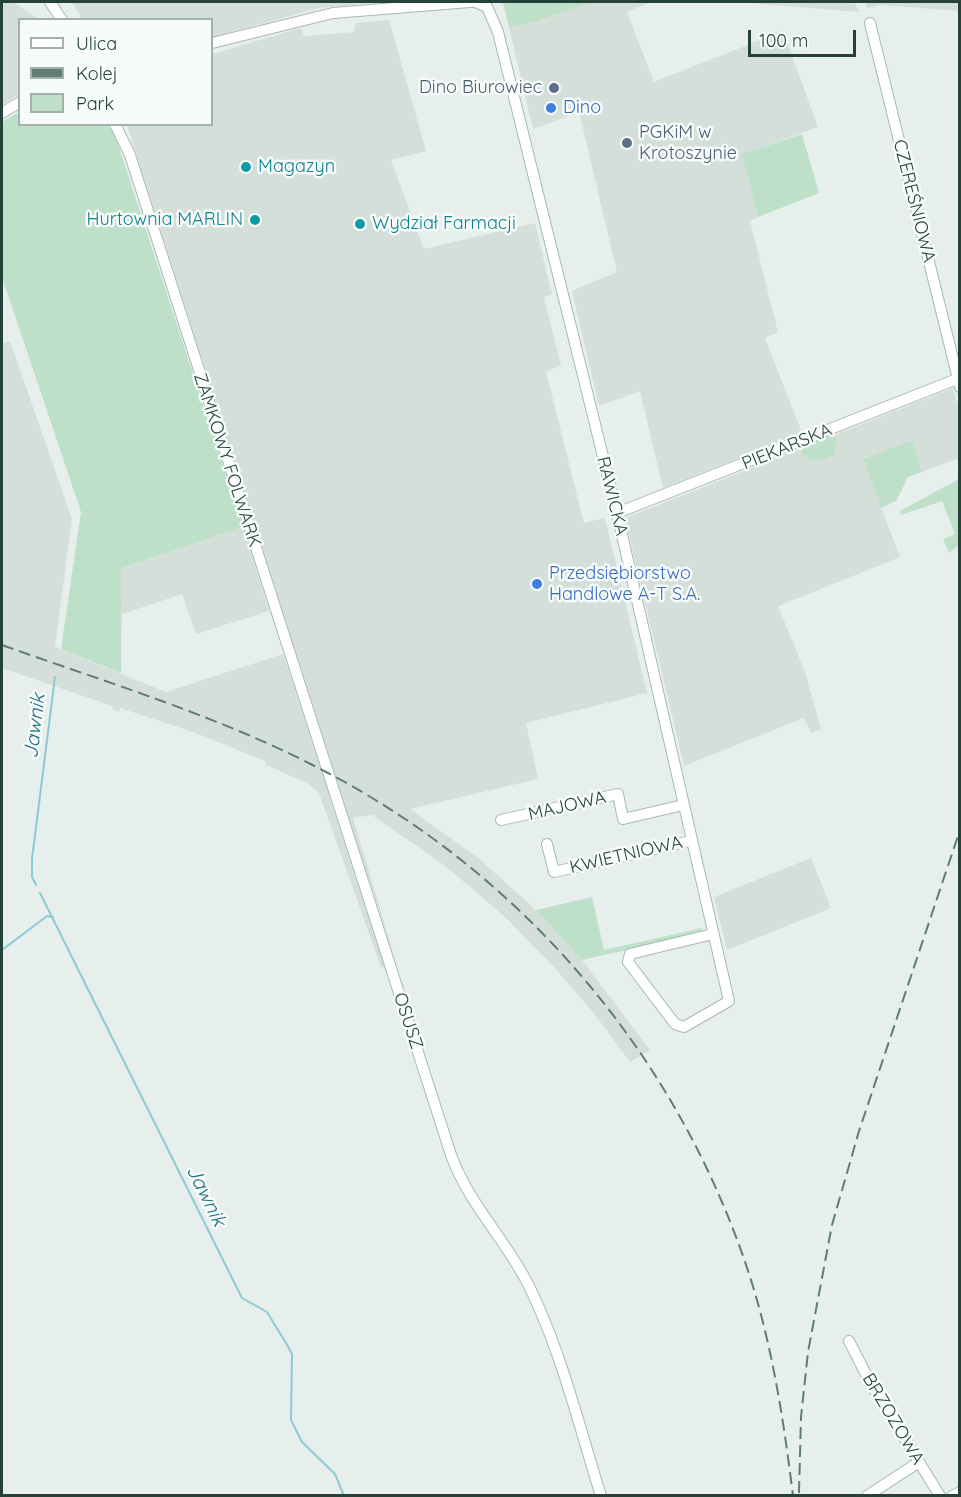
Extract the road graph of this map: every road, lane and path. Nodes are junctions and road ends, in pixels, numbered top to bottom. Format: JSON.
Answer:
{"nodes":[{"id":1,"x":50,"y":2,"type":"edge"},
{"id":2,"x":470,"y":2,"type":"edge"},
{"id":3,"x":475,"y":2,"type":"edge"},
{"id":4,"x":61,"y":18,"type":"edge"},
{"id":5,"x":870,"y":23,"type":"dead end"},
{"id":6,"x":213,"y":43,"type":"edge"},
{"id":7,"x":18,"y":103,"type":"edge"},
{"id":8,"x":2,"y":113,"type":"edge"},
{"id":9,"x":116,"y":126,"type":"edge"},
{"id":10,"x":957,"y":365,"type":"edge"},
{"id":11,"x":958,"y":383,"type":"edge"},
{"id":12,"x":617,"y":513,"type":"junction"},
{"id":13,"x":336,"y":796,"type":"joint"},
{"id":14,"x":683,"y":805,"type":"junction"},
{"id":15,"x":501,"y":820,"type":"dead end"},
{"id":16,"x":692,"y":840,"type":"junction"},
{"id":17,"x":547,"y":844,"type":"dead end"},
{"id":18,"x":713,"y":933,"type":"junction"},
{"id":19,"x":849,"y":1341,"type":"dead end"},
{"id":20,"x":919,"y":1462,"type":"junction"},
{"id":21,"x":602,"y":1496,"type":"edge"},
{"id":22,"x":867,"y":1496,"type":"edge"},
{"id":23,"x":940,"y":1496,"type":"edge"}],
"edges":[{"from":1,"to":4,"type":"street"},
{"from":2,"to":6,"type":"street"},
{"from":3,"to":12,"type":"street","name":"RAWICKA"},
{"from":5,"to":10,"type":"street","name":"CZEREŚNIOWA"},
{"from":7,"to":8,"type":"street"},
{"from":9,"to":13,"type":"street","name":"ZAMKOWY FOLWARK"},
{"from":10,"to":11,"type":"street","name":"CZEREŚNIOWA"},
{"from":11,"to":12,"type":"street","name":"PIEKARSKA"},
{"from":12,"to":14,"type":"street","name":"RAWICKA"},
{"from":13,"to":21,"type":"street","name":"OSUSZ"},
{"from":14,"to":15,"type":"street","name":"MAJOWA"},
{"from":14,"to":16,"type":"street","name":"RAWICKA"},
{"from":16,"to":17,"type":"street","name":"KWIETNIOWA"},
{"from":16,"to":18,"type":"street","name":"RAWICKA"},
{"from":18,"to":18,"type":"street","name":"RAWICKA"},
{"from":19,"to":20,"type":"street","name":"BRZOZOWA"},
{"from":20,"to":22,"type":"street"},
{"from":20,"to":23,"type":"street","name":"BRZOZOWA"}]}
